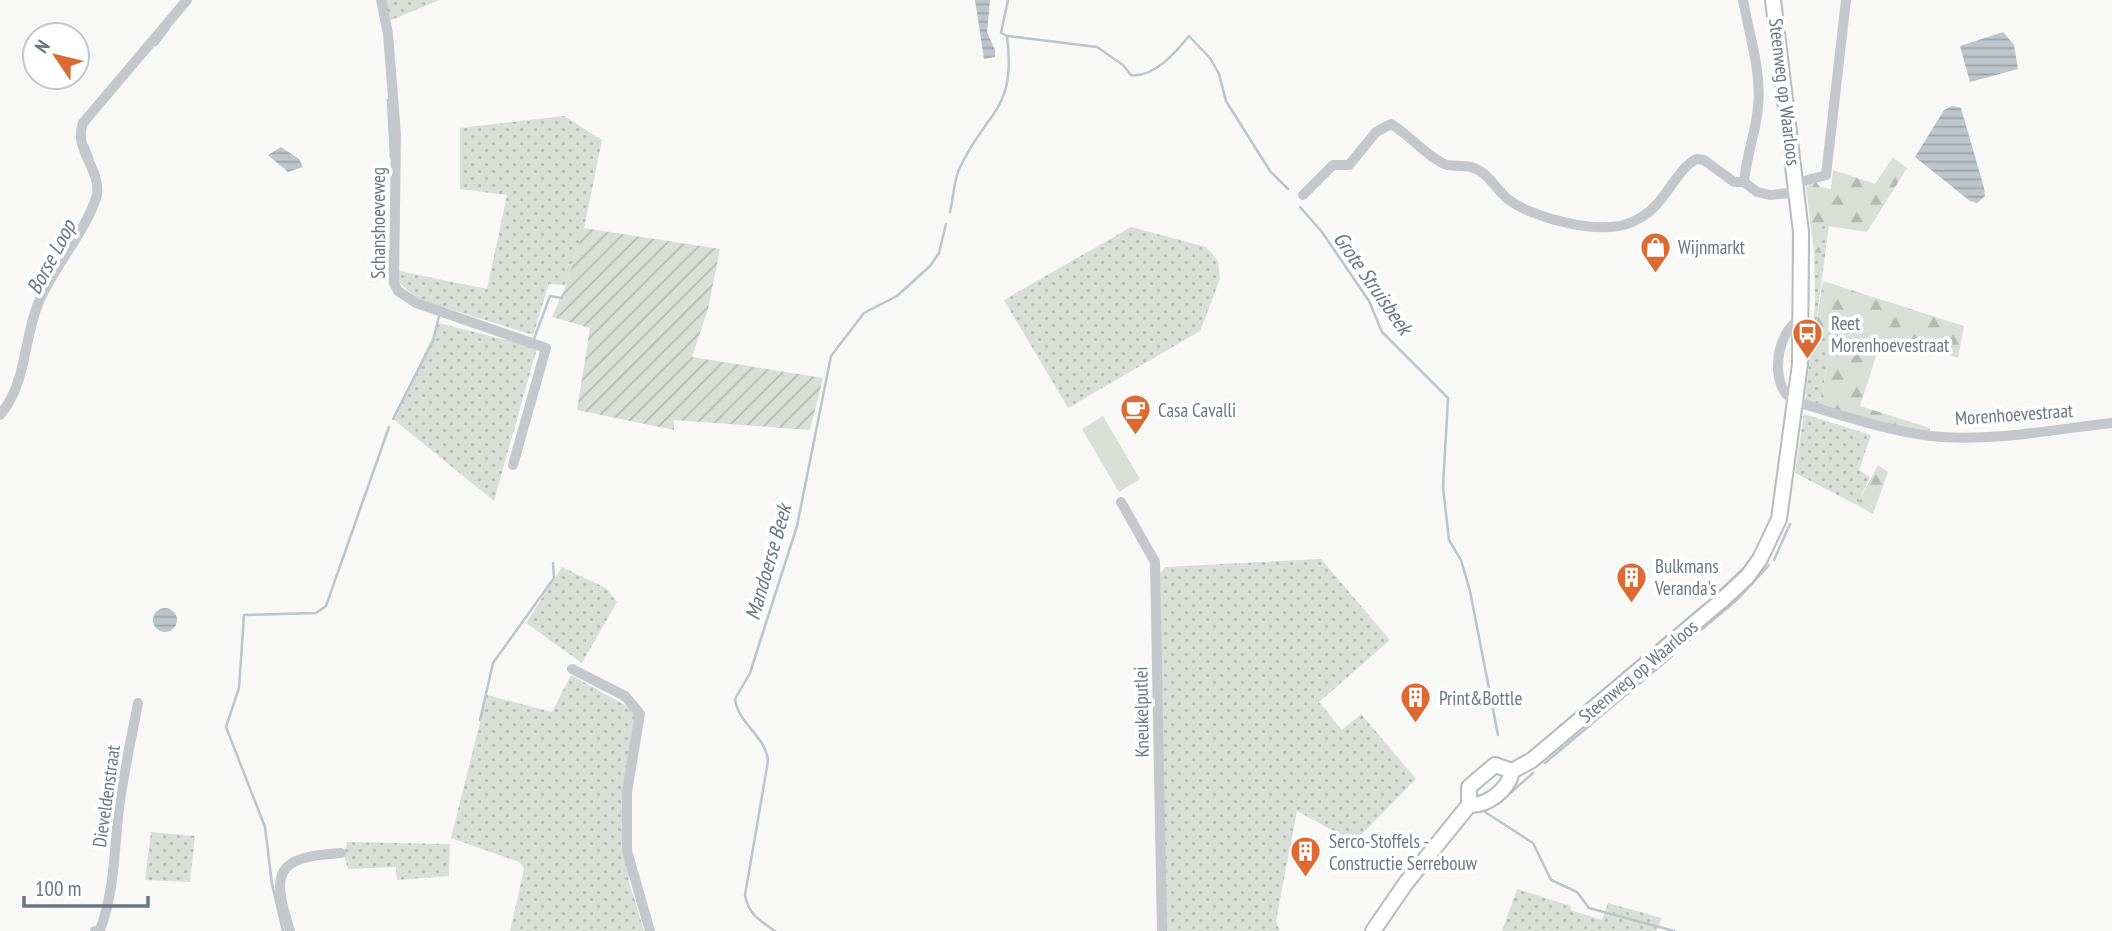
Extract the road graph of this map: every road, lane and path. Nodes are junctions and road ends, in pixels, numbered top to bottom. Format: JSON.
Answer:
{"nodes":[{"id":1,"x":187,"y":0,"type":"edge"},
{"id":2,"x":381,"y":0,"type":"edge"},
{"id":3,"x":1742,"y":0,"type":"edge"},
{"id":4,"x":1773,"y":0,"type":"edge"},
{"id":5,"x":1846,"y":0,"type":"edge"},
{"id":6,"x":1744,"y":182,"type":"junction"},
{"id":7,"x":1797,"y":188,"type":"junction"},
{"id":8,"x":1303,"y":195,"type":"dead end"},
{"id":9,"x":1796,"y":402,"type":"junction"},
{"id":10,"x":0,"y":415,"type":"edge"},
{"id":11,"x":2112,"y":423,"type":"edge"},
{"id":12,"x":513,"y":465,"type":"dead end"},
{"id":13,"x":1121,"y":502,"type":"dead end"},
{"id":14,"x":572,"y":669,"type":"dead end"},
{"id":15,"x":138,"y":703,"type":"dead end"},
{"id":16,"x":1512,"y":771,"type":"junction"},
{"id":17,"x":1469,"y":805,"type":"junction"},
{"id":18,"x":341,"y":853,"type":"dead end"},
{"id":19,"x":1375,"y":929,"type":"edge"},
{"id":20,"x":95,"y":931,"type":"edge"},
{"id":21,"x":290,"y":931,"type":"edge"},
{"id":22,"x":650,"y":931,"type":"edge"},
{"id":23,"x":1162,"y":931,"type":"edge"}],
"edges":[{"from":1,"to":10,"type":"street"},
{"from":2,"to":12,"type":"street","name":"Schanshoeveweg"},
{"from":3,"to":6,"type":"street"},
{"from":4,"to":7,"type":"street","name":"Steenweg op Waarloos"},
{"from":5,"to":7,"type":"street","name":"Steenweg op Waarloos"},
{"from":6,"to":7,"type":"street"},
{"from":6,"to":8,"type":"street"},
{"from":7,"to":9,"type":"street","name":"Steenweg op Waarloos"},
{"from":9,"to":11,"type":"street","name":"Morenhoevestraat"},
{"from":9,"to":16,"type":"street","name":"Steenweg op Waarloos"},
{"from":13,"to":23,"type":"street","name":"Kneukelputlei"},
{"from":14,"to":22,"type":"street"},
{"from":15,"to":20,"type":"street","name":"Dieveldenstraat"},
{"from":16,"to":17,"type":"street","name":"Steenweg op Waarloos"},
{"from":16,"to":17,"type":"street","name":"Steenweg op Waarloos"},
{"from":17,"to":19,"type":"street","name":"Steenweg op Waarloos"},
{"from":18,"to":21,"type":"street"}]}
